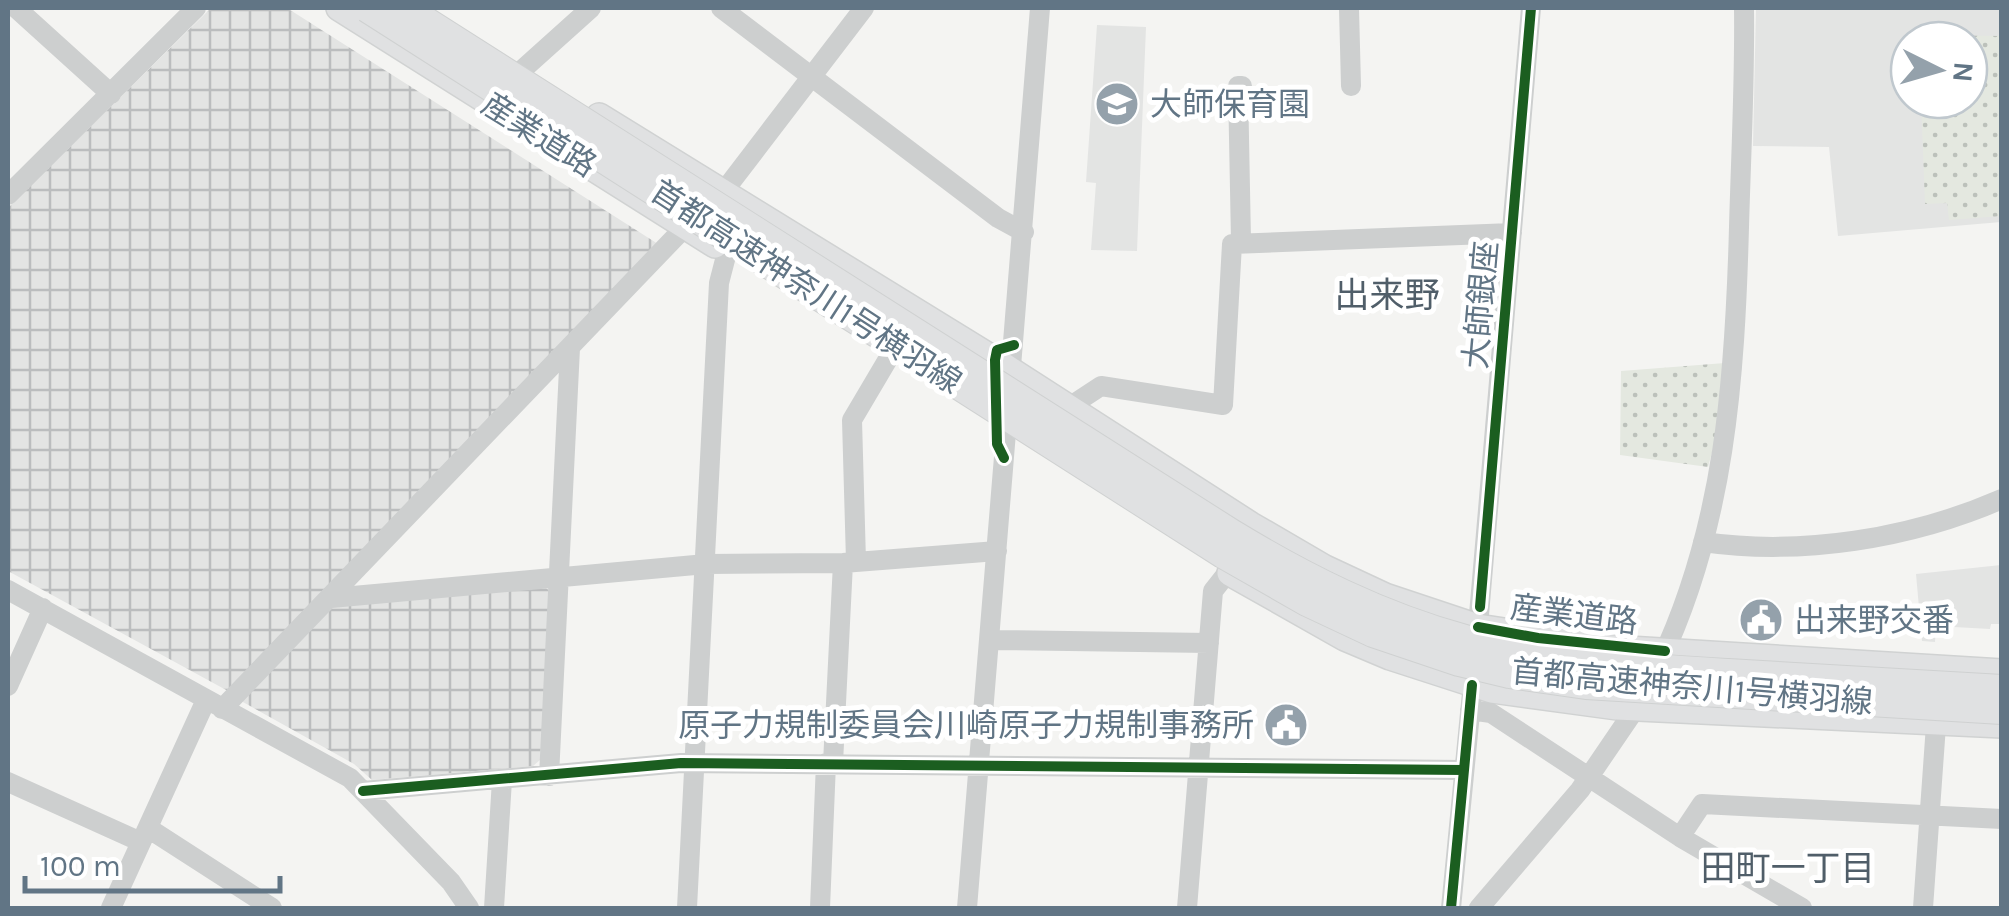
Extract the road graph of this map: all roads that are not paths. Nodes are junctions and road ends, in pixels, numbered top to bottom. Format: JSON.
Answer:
{"nodes":[{"id":1,"x":16,"y":8,"type":"edge"},
{"id":2,"x":196,"y":8,"type":"edge"},
{"id":3,"x":339,"y":8,"type":"edge"},
{"id":4,"x":367,"y":8,"type":"edge"},
{"id":5,"x":405,"y":8,"type":"edge"},
{"id":6,"x":424,"y":8,"type":"edge"},
{"id":7,"x":591,"y":8,"type":"edge"},
{"id":8,"x":722,"y":8,"type":"edge"},
{"id":9,"x":864,"y":8,"type":"edge"},
{"id":10,"x":1040,"y":8,"type":"edge"},
{"id":11,"x":1349,"y":8,"type":"edge"},
{"id":12,"x":1531,"y":8,"type":"edge"},
{"id":13,"x":1744,"y":8,"type":"edge"},
{"id":14,"x":522,"y":70,"type":"junction"},
{"id":15,"x":811,"y":75,"type":"junction"},
{"id":16,"x":1242,"y":86,"type":"dead end"},
{"id":17,"x":1352,"y":86,"type":"dead end"},
{"id":18,"x":111,"y":94,"type":"junction"},
{"id":19,"x":724,"y":191,"type":"junction"},
{"id":20,"x":8,"y":195,"type":"edge"},
{"id":21,"x":685,"y":227,"type":"junction"},
{"id":22,"x":1024,"y":232,"type":"junction"},
{"id":23,"x":1512,"y":233,"type":"junction"},
{"id":24,"x":1241,"y":242,"type":"junction"},
{"id":25,"x":727,"y":252,"type":"junction"},
{"id":26,"x":570,"y":348,"type":"junction"},
{"id":27,"x":891,"y":354,"type":"junction"},
{"id":28,"x":1011,"y":371,"type":"junction"},
{"id":29,"x":1066,"y":408,"type":"junction"},
{"id":30,"x":1006,"y":431,"type":"junction"},
{"id":31,"x":2002,"y":499,"type":"edge"},
{"id":32,"x":1703,"y":542,"type":"junction"},
{"id":33,"x":997,"y":551,"type":"junction"},
{"id":34,"x":850,"y":562,"type":"junction"},
{"id":35,"x":706,"y":564,"type":"junction"},
{"id":36,"x":1228,"y":572,"type":"junction"},
{"id":37,"x":559,"y":579,"type":"junction"},
{"id":38,"x":8,"y":590,"type":"edge"},
{"id":39,"x":331,"y":598,"type":"junction"},
{"id":40,"x":44,"y":608,"type":"junction"},
{"id":41,"x":1478,"y":627,"type":"junction"},
{"id":42,"x":991,"y":640,"type":"junction"},
{"id":43,"x":1208,"y":643,"type":"junction"},
{"id":44,"x":1665,"y":651,"type":"junction"},
{"id":45,"x":1940,"y":668,"type":"junction"},
{"id":46,"x":2002,"y":672,"type":"edge"},
{"id":47,"x":8,"y":686,"type":"edge"},
{"id":48,"x":2002,"y":689,"type":"edge"},
{"id":49,"x":1471,"y":697,"type":"junction"},
{"id":50,"x":1854,"y":700,"type":"junction"},
{"id":51,"x":214,"y":704,"type":"junction"},
{"id":52,"x":1638,"y":708,"type":"junction"},
{"id":53,"x":2002,"y":710,"type":"edge"},
{"id":54,"x":1936,"y":722,"type":"junction"},
{"id":55,"x":2002,"y":724,"type":"edge"},
{"id":56,"x":694,"y":763,"type":"junction"},
{"id":57,"x":829,"y":763,"type":"junction"},
{"id":58,"x":979,"y":765,"type":"junction"},
{"id":59,"x":1197,"y":766,"type":"junction"},
{"id":60,"x":1464,"y":770,"type":"junction"},
{"id":61,"x":549,"y":776,"type":"junction"},
{"id":62,"x":1590,"y":776,"type":"junction"},
{"id":63,"x":502,"y":780,"type":"junction"},
{"id":64,"x":8,"y":782,"type":"edge"},
{"id":65,"x":363,"y":791,"type":"junction"},
{"id":66,"x":1930,"y":814,"type":"junction"},
{"id":67,"x":2002,"y":819,"type":"edge"},
{"id":68,"x":144,"y":835,"type":"junction"},
{"id":69,"x":1680,"y":837,"type":"junction"},
{"id":70,"x":111,"y":908,"type":"edge"},
{"id":71,"x":272,"y":908,"type":"edge"},
{"id":72,"x":468,"y":908,"type":"edge"},
{"id":73,"x":494,"y":908,"type":"edge"},
{"id":74,"x":687,"y":908,"type":"edge"},
{"id":75,"x":820,"y":908,"type":"edge"},
{"id":76,"x":967,"y":908,"type":"edge"},
{"id":77,"x":1187,"y":908,"type":"edge"},
{"id":78,"x":1450,"y":908,"type":"edge"},
{"id":79,"x":1480,"y":908,"type":"edge"},
{"id":80,"x":1802,"y":908,"type":"edge"},
{"id":81,"x":1923,"y":908,"type":"edge"}],
"edges":[{"from":1,"to":18,"type":"street"},
{"from":2,"to":18,"type":"street"},
{"from":3,"to":21,"type":"main road","name":"産業道路"},
{"from":4,"to":50,"type":"highway","name":"首都高速神奈川1号横羽線","bridge":true},
{"from":5,"to":48,"type":"highway","name":"首都高速神奈川1号横羽線","bridge":true},
{"from":6,"to":14,"type":"main road","name":"産業道路"},
{"from":7,"to":14,"type":"street"},
{"from":8,"to":15,"type":"street"},
{"from":9,"to":15,"type":"street"},
{"from":10,"to":22,"type":"street"},
{"from":11,"to":17,"type":"street"},
{"from":12,"to":23,"type":"street","name":"大師銀座"},
{"from":13,"to":32,"type":"street"},
{"from":14,"to":19,"type":"main road","name":"産業道路"},
{"from":15,"to":19,"type":"street"},
{"from":15,"to":22,"type":"street"},
{"from":16,"to":24,"type":"street"},
{"from":18,"to":20,"type":"street"},
{"from":19,"to":21,"type":"street"},
{"from":19,"to":28,"type":"main road","name":"産業道路"},
{"from":21,"to":25,"type":"main road","name":"産業道路"},
{"from":21,"to":26,"type":"street"},
{"from":22,"to":28,"type":"street"},
{"from":23,"to":24,"type":"street"},
{"from":23,"to":41,"type":"street","name":"大師銀座"},
{"from":24,"to":29,"type":"street"},
{"from":25,"to":27,"type":"main road","name":"産業道路"},
{"from":25,"to":35,"type":"street"},
{"from":26,"to":37,"type":"street"},
{"from":26,"to":39,"type":"street"},
{"from":27,"to":30,"type":"main road","name":"産業道路"},
{"from":27,"to":34,"type":"street"},
{"from":28,"to":29,"type":"main road","name":"産業道路"},
{"from":28,"to":30,"type":"street"},
{"from":29,"to":41,"type":"main road","name":"産業道路"},
{"from":30,"to":33,"type":"street"},
{"from":30,"to":36,"type":"main road","name":"産業道路"},
{"from":31,"to":32,"type":"street"},
{"from":32,"to":44,"type":"street"},
{"from":33,"to":34,"type":"street"},
{"from":33,"to":42,"type":"street"},
{"from":34,"to":35,"type":"street"},
{"from":34,"to":57,"type":"street"},
{"from":35,"to":37,"type":"street"},
{"from":35,"to":56,"type":"street"},
{"from":36,"to":43,"type":"street"},
{"from":36,"to":49,"type":"main road","name":"産業道路"},
{"from":37,"to":39,"type":"street"},
{"from":37,"to":61,"type":"street"},
{"from":38,"to":40,"type":"street"},
{"from":39,"to":51,"type":"street"},
{"from":40,"to":47,"type":"street"},
{"from":40,"to":51,"type":"street"},
{"from":41,"to":44,"type":"main road","name":"産業道路"},
{"from":41,"to":49,"type":"street","name":"大師銀座"},
{"from":42,"to":43,"type":"street"},
{"from":42,"to":58,"type":"street"},
{"from":43,"to":59,"type":"street"},
{"from":44,"to":45,"type":"main road","name":"産業道路"},
{"from":44,"to":52,"type":"street"},
{"from":45,"to":46,"type":"main road","name":"産業道路"},
{"from":45,"to":54,"type":"street"},
{"from":49,"to":52,"type":"main road","name":"産業道路"},
{"from":49,"to":60,"type":"street","name":"大師銀座"},
{"from":49,"to":62,"type":"street"},
{"from":50,"to":53,"type":"highway","name":"首都高速神奈川1号横羽線","bridge":true},
{"from":50,"to":55,"type":"highway","bridge":true},
{"from":51,"to":65,"type":"street"},
{"from":51,"to":68,"type":"street"},
{"from":52,"to":54,"type":"main road","name":"産業道路"},
{"from":52,"to":62,"type":"street"},
{"from":54,"to":55,"type":"main road","name":"産業道路"},
{"from":54,"to":66,"type":"street"},
{"from":56,"to":57,"type":"street"},
{"from":56,"to":61,"type":"street"},
{"from":56,"to":74,"type":"street"},
{"from":57,"to":58,"type":"street"},
{"from":57,"to":75,"type":"street"},
{"from":58,"to":59,"type":"street"},
{"from":58,"to":76,"type":"street"},
{"from":59,"to":60,"type":"street"},
{"from":59,"to":77,"type":"street"},
{"from":60,"to":78,"type":"street","name":"大師銀座"},
{"from":61,"to":63,"type":"street"},
{"from":62,"to":69,"type":"street"},
{"from":62,"to":79,"type":"street"},
{"from":63,"to":65,"type":"street"},
{"from":63,"to":73,"type":"street"},
{"from":64,"to":68,"type":"street"},
{"from":65,"to":72,"type":"street"},
{"from":66,"to":67,"type":"street"},
{"from":66,"to":69,"type":"street"},
{"from":66,"to":81,"type":"street"},
{"from":68,"to":70,"type":"street"},
{"from":68,"to":71,"type":"street"},
{"from":69,"to":80,"type":"street"}]}
